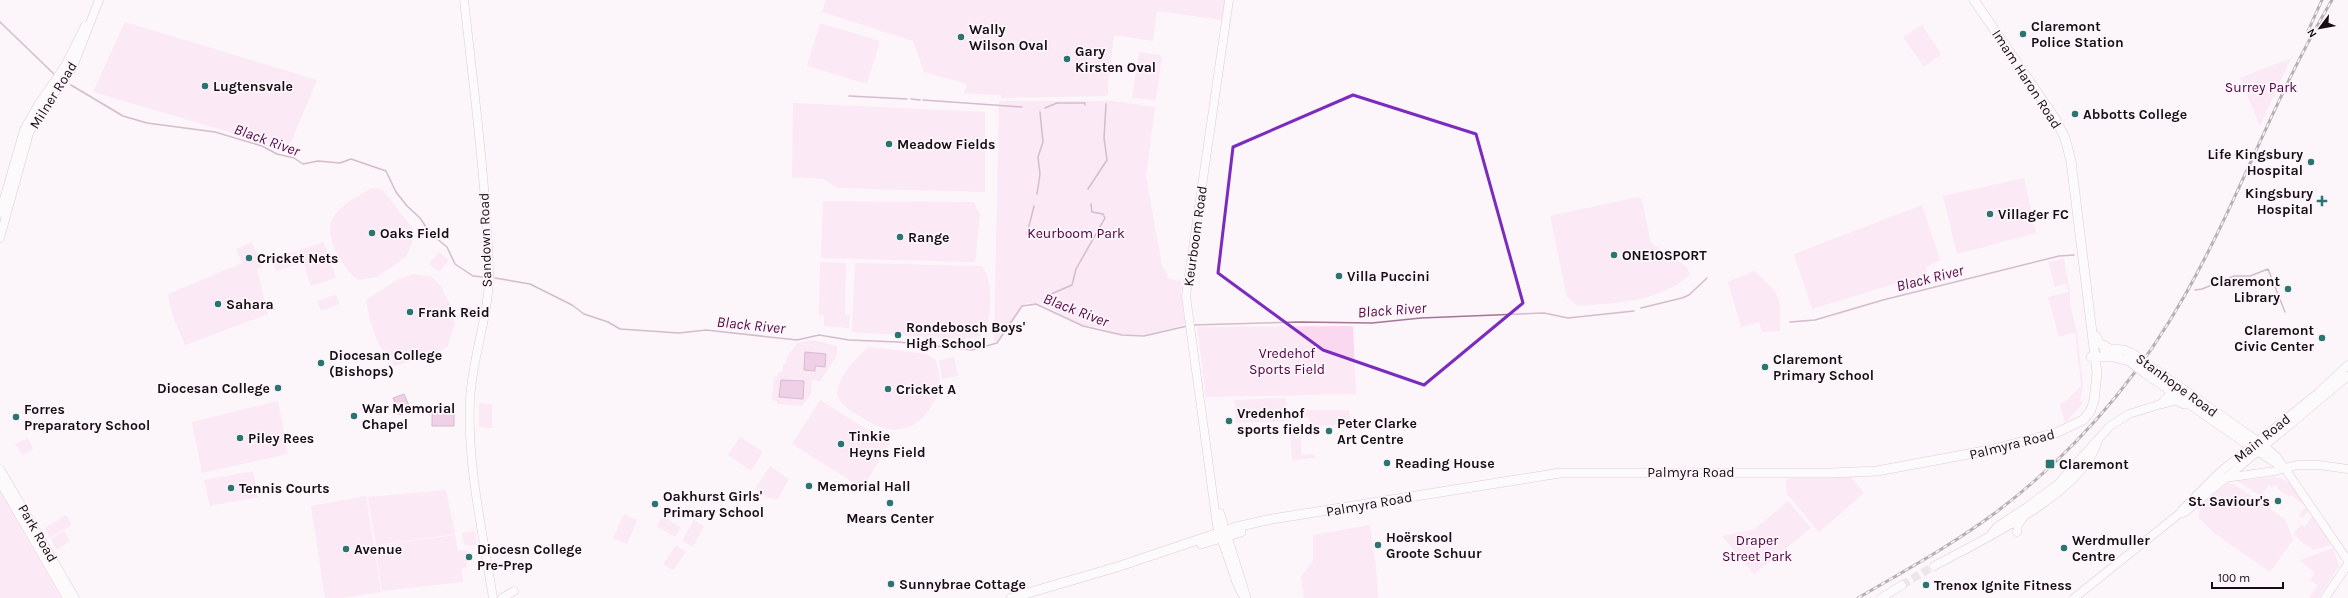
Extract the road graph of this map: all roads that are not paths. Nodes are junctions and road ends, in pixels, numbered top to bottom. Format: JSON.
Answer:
{"nodes":[{"id":1,"x":99,"y":0,"type":"edge"},
{"id":2,"x":464,"y":0,"type":"edge"},
{"id":3,"x":1229,"y":0,"type":"edge"},
{"id":4,"x":1974,"y":0,"type":"edge"},
{"id":5,"x":0,"y":213,"type":"edge"},
{"id":6,"x":0,"y":238,"type":"edge"},
{"id":7,"x":2082,"y":258,"type":"junction"},
{"id":8,"x":2091,"y":307,"type":"junction"},
{"id":9,"x":2110,"y":349,"type":"junction"},
{"id":10,"x":2093,"y":353,"type":"junction"},
{"id":11,"x":2131,"y":358,"type":"junction"},
{"id":12,"x":2348,"y":365,"type":"edge"},
{"id":13,"x":2149,"y":369,"type":"junction"},
{"id":14,"x":2348,"y":376,"type":"edge"},
{"id":15,"x":2161,"y":385,"type":"junction"},
{"id":16,"x":2172,"y":392,"type":"junction"},
{"id":17,"x":2157,"y":405,"type":"junction"},
{"id":18,"x":2202,"y":412,"type":"junction"},
{"id":19,"x":2075,"y":424,"type":"junction"},
{"id":20,"x":2098,"y":439,"type":"junction"},
{"id":21,"x":2257,"y":446,"type":"junction"},
{"id":22,"x":0,"y":468,"type":"edge"},
{"id":23,"x":2284,"y":468,"type":"junction"},
{"id":24,"x":2348,"y":469,"type":"edge"},
{"id":25,"x":2225,"y":479,"type":"junction"},
{"id":26,"x":0,"y":482,"type":"edge"},
{"id":27,"x":2179,"y":514,"type":"junction"},
{"id":28,"x":2023,"y":517,"type":"junction"},
{"id":29,"x":2017,"y":532,"type":"dead end"},
{"id":30,"x":1992,"y":533,"type":"junction"},
{"id":31,"x":1223,"y":534,"type":"junction"},
{"id":32,"x":2348,"y":562,"type":"edge"},
{"id":33,"x":1934,"y":566,"type":"tunnel mouth"},
{"id":34,"x":1902,"y":585,"type":"tunnel mouth"},
{"id":35,"x":514,"y":592,"type":"dead end"},
{"id":36,"x":67,"y":598,"type":"edge"},
{"id":37,"x":75,"y":598,"type":"edge"},
{"id":38,"x":493,"y":598,"type":"edge"},
{"id":39,"x":502,"y":598,"type":"edge"},
{"id":40,"x":1011,"y":598,"type":"edge"},
{"id":41,"x":1246,"y":598,"type":"edge"},
{"id":42,"x":1881,"y":598,"type":"edge"},
{"id":43,"x":2074,"y":598,"type":"edge"},
{"id":44,"x":2325,"y":598,"type":"edge"}],
"edges":[{"from":1,"to":5,"type":"main road","name":"Milner Road"},
{"from":1,"to":6,"type":"main road","name":"Milner Road"},
{"from":2,"to":38,"type":"main road","name":"Sandown Road"},
{"from":3,"to":31,"type":"main road","name":"Keurboom Road"},
{"from":4,"to":7,"type":"main road","name":"Imam Haron Road"},
{"from":7,"to":8,"type":"main road","name":"Imam Haron Road"},
{"from":7,"to":10,"type":"main road","name":"Imam Haron Road"},
{"from":8,"to":9,"type":"main road"},
{"from":8,"to":10,"type":"main road","name":"Imam Haron Road"},
{"from":9,"to":10,"type":"main road","name":"Stanhope Road"},
{"from":9,"to":11,"type":"main road","name":"Stanhope Road"},
{"from":10,"to":11,"type":"main road","name":"Stanhope Road"},
{"from":10,"to":19,"type":"main road"},
{"from":10,"to":19,"type":"main road","name":"Palmyra Road"},
{"from":11,"to":13,"type":"main road","name":"Stanhope Road","bridge":true},
{"from":12,"to":21,"type":"main road","name":"Main Road"},
{"from":13,"to":15,"type":"main road","name":"Stanhope Road"},
{"from":13,"to":16,"type":"main road"},
{"from":13,"to":21,"type":"main road","name":"Stanhope Road"},
{"from":14,"to":21,"type":"main road","name":"Main Road"},
{"from":15,"to":16,"type":"main road","name":"Stanhope Road"},
{"from":15,"to":17,"type":"main road"},
{"from":16,"to":17,"type":"main road"},
{"from":16,"to":18,"type":"main road","name":"Stanhope Road"},
{"from":17,"to":18,"type":"main road"},
{"from":17,"to":20,"type":"main road"},
{"from":18,"to":21,"type":"main road","name":"Stanhope Road"},
{"from":19,"to":31,"type":"main road","name":"Palmyra Road"},
{"from":20,"to":28,"type":"main road"},
{"from":20,"to":30,"type":"main road"},
{"from":21,"to":23,"type":"main road"},
{"from":21,"to":25,"type":"main road","name":"Main Road"},
{"from":21,"to":27,"type":"main road","name":"Main Road"},
{"from":22,"to":37,"type":"main road","name":"Park Road"},
{"from":23,"to":24,"type":"main road"},
{"from":23,"to":25,"type":"main road"},
{"from":23,"to":32,"type":"main road"},
{"from":25,"to":27,"type":"main road","name":"Main Road"},
{"from":26,"to":36,"type":"main road","name":"Park Road"},
{"from":27,"to":43,"type":"main road","name":"Main Road"},
{"from":28,"to":29,"type":"main road"},
{"from":28,"to":30,"type":"main road"},
{"from":30,"to":33,"type":"main road"},
{"from":31,"to":40,"type":"main road","name":"Palmyra Road"},
{"from":31,"to":41,"type":"main road","name":"Keurboom Road"},
{"from":32,"to":44,"type":"main road"},
{"from":34,"to":42,"type":"main road"},
{"from":35,"to":39,"type":"main road"}]}
